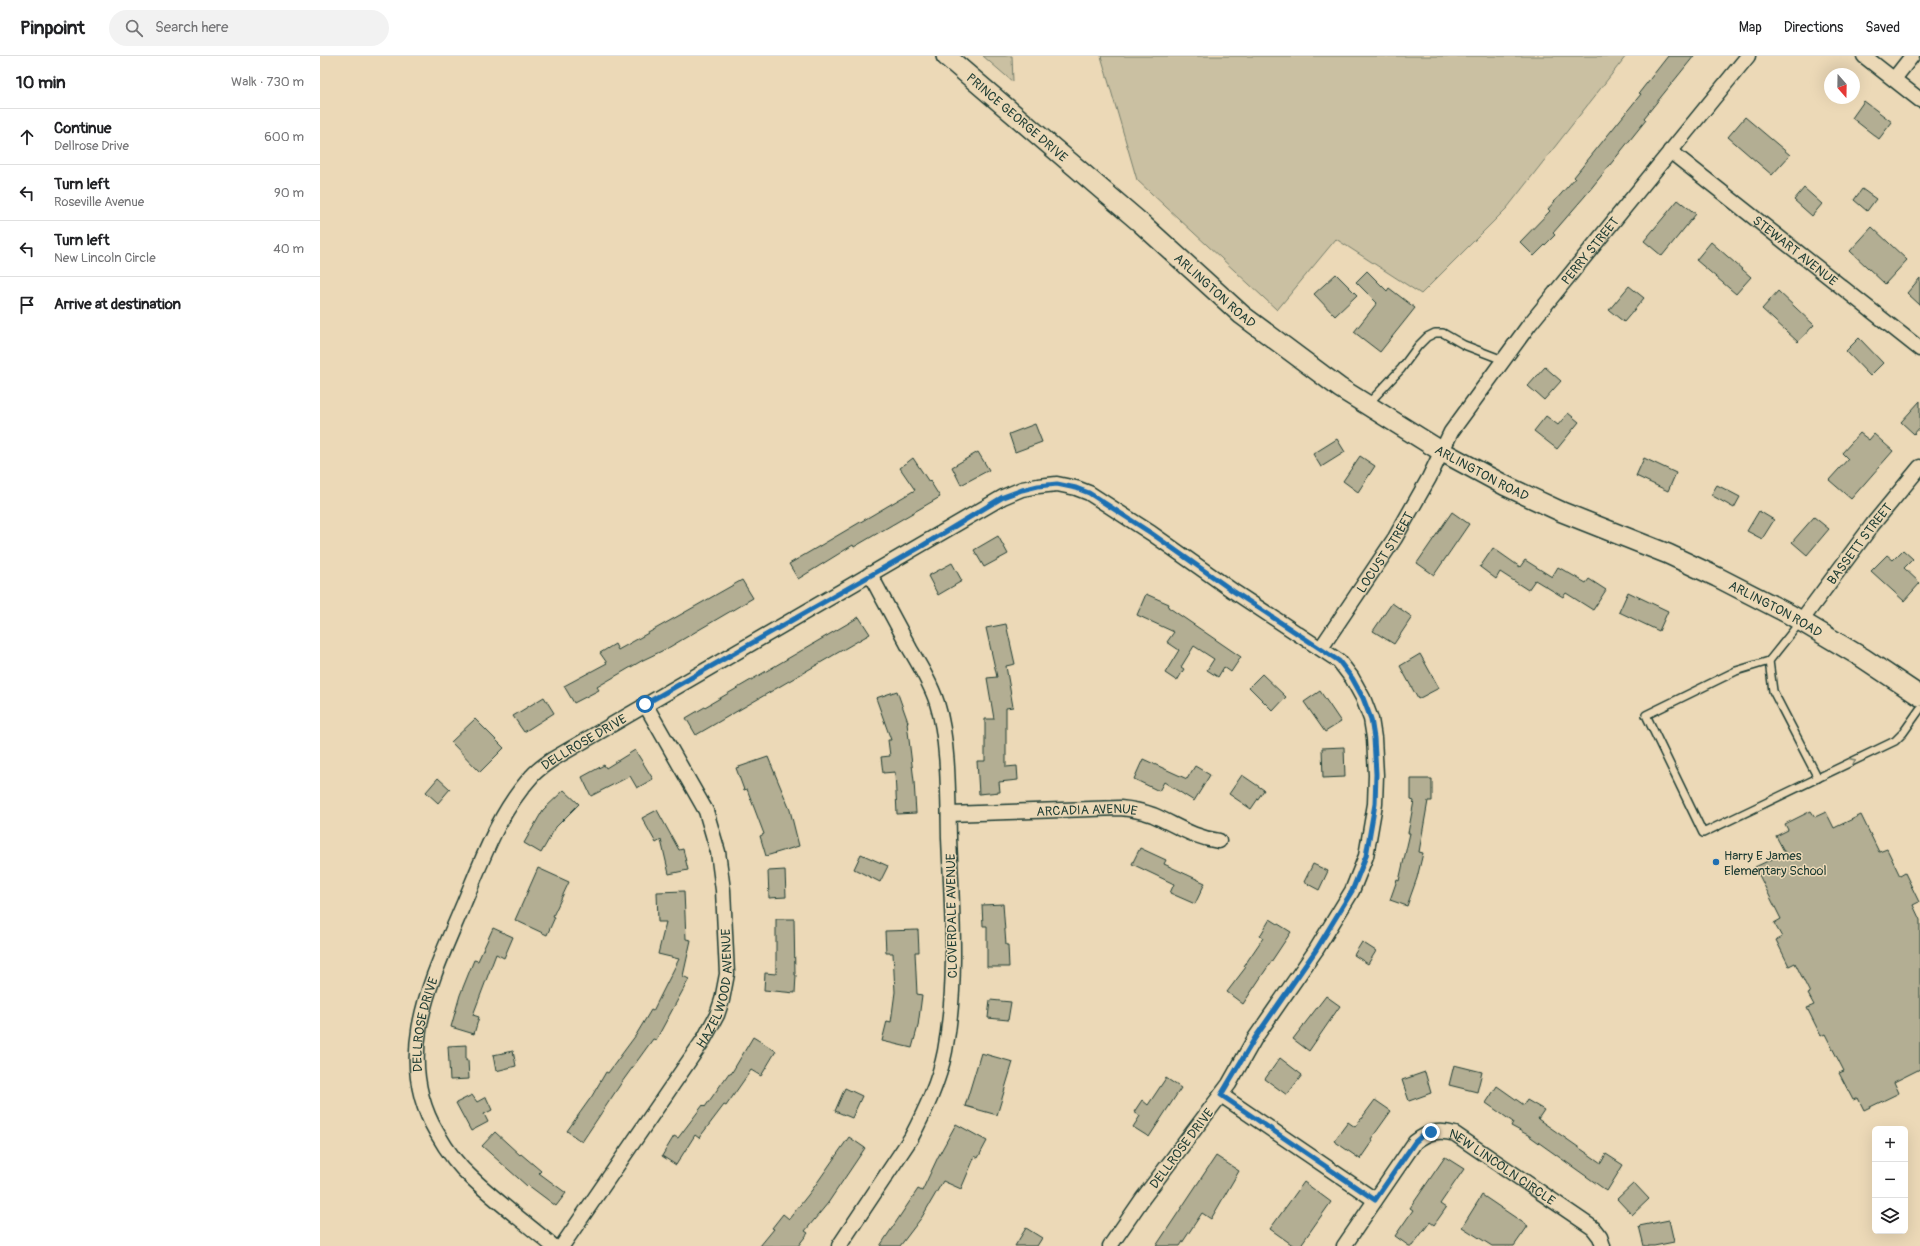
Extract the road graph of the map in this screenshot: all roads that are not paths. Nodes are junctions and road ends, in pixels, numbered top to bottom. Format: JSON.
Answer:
{"nodes":[{"id":1,"x":946,"y":56,"type":"edge"},
{"id":2,"x":1748,"y":56,"type":"edge"},
{"id":3,"x":1864,"y":56,"type":"edge"},
{"id":4,"x":1912,"y":56,"type":"edge"},
{"id":5,"x":1894,"y":79,"type":"junction"},
{"id":6,"x":1920,"y":100,"type":"edge"},
{"id":7,"x":1670,"y":151,"type":"junction"},
{"id":8,"x":1088,"y":178,"type":"joint"},
{"id":9,"x":1920,"y":349,"type":"edge"},
{"id":10,"x":1503,"y":360,"type":"junction"},
{"id":11,"x":1367,"y":405,"type":"junction"},
{"id":12,"x":1441,"y":451,"type":"junction"},
{"id":13,"x":1920,"y":467,"type":"edge"},
{"id":14,"x":870,"y":574,"type":"junction"},
{"id":15,"x":1800,"y":621,"type":"junction"},
{"id":16,"x":1321,"y":648,"type":"junction"},
{"id":17,"x":1769,"y":661,"type":"junction"},
{"id":18,"x":1920,"y":696,"type":"edge"},
{"id":19,"x":645,"y":704,"type":"junction"},
{"id":20,"x":1920,"y":710,"type":"edge"},
{"id":21,"x":1818,"y":778,"type":"junction"},
{"id":22,"x":949,"y":814,"type":"junction"},
{"id":23,"x":1219,"y":841,"type":"dead end"},
{"id":24,"x":1221,"y":1095,"type":"junction"},
{"id":25,"x":1375,"y":1200,"type":"junction"},
{"id":26,"x":553,"y":1246,"type":"edge"},
{"id":27,"x":562,"y":1246,"type":"edge"},
{"id":28,"x":839,"y":1246,"type":"edge"},
{"id":29,"x":1110,"y":1246,"type":"edge"},
{"id":30,"x":1344,"y":1246,"type":"edge"},
{"id":31,"x":1603,"y":1246,"type":"edge"}],
"edges":[{"from":1,"to":8,"type":"main road","name":"PRINCE GEORGE DRIVE"},
{"from":2,"to":7,"type":"street","name":"PERRY STREET"},
{"from":3,"to":5,"type":"street"},
{"from":4,"to":5,"type":"street"},
{"from":5,"to":6,"type":"street"},
{"from":7,"to":9,"type":"street","name":"STEWART AVENUE"},
{"from":7,"to":10,"type":"street","name":"PERRY STREET"},
{"from":8,"to":11,"type":"main road","name":"ARLINGTON ROAD"},
{"from":10,"to":11,"type":"lane"},
{"from":10,"to":12,"type":"street","name":"PERRY STREET"},
{"from":11,"to":12,"type":"main road","name":"ARLINGTON ROAD"},
{"from":12,"to":15,"type":"main road","name":"ARLINGTON ROAD"},
{"from":12,"to":16,"type":"street","name":"LOCUST STREET"},
{"from":13,"to":15,"type":"street","name":"BASSETT STREET"},
{"from":14,"to":16,"type":"street","name":"DELLROSE DRIVE"},
{"from":14,"to":19,"type":"street","name":"DELLROSE DRIVE"},
{"from":14,"to":22,"type":"street","name":"CLOVERDALE AVENUE"},
{"from":15,"to":17,"type":"lane"},
{"from":15,"to":18,"type":"main road","name":"ARLINGTON ROAD"},
{"from":16,"to":24,"type":"street","name":"DELLROSE DRIVE"},
{"from":17,"to":21,"type":"lane"},
{"from":17,"to":21,"type":"lane"},
{"from":19,"to":26,"type":"street","name":"DELLROSE DRIVE"},
{"from":19,"to":27,"type":"street","name":"HAZELWOOD AVENUE"},
{"from":21,"to":20,"type":"lane","one_way":true},
{"from":22,"to":23,"type":"street","name":"ARCADIA AVENUE"},
{"from":22,"to":28,"type":"street","name":"CLOVERDALE AVENUE"},
{"from":24,"to":25,"type":"street"},
{"from":24,"to":29,"type":"street","name":"DELLROSE DRIVE"},
{"from":25,"to":30,"type":"street","name":"NEW LINCOLN CIRCLE"},
{"from":25,"to":31,"type":"street","name":"NEW LINCOLN CIRCLE"}]}
